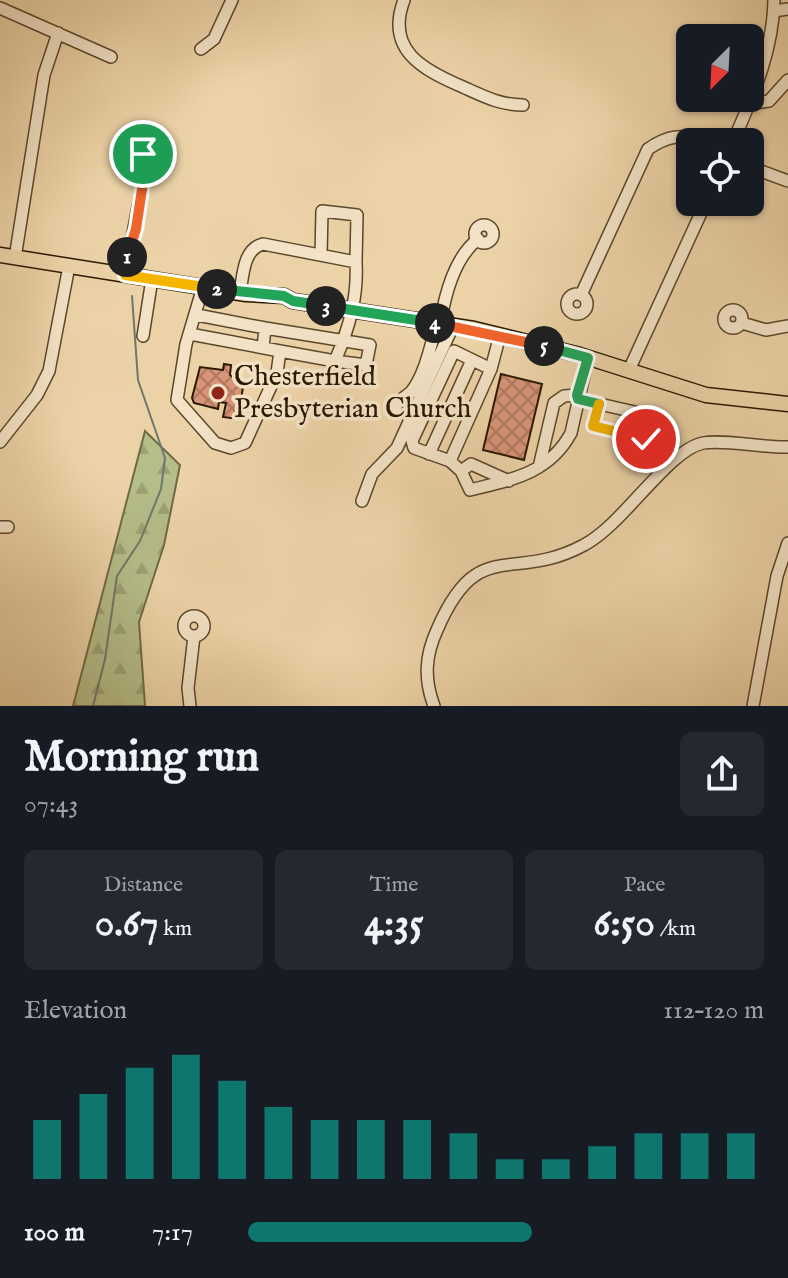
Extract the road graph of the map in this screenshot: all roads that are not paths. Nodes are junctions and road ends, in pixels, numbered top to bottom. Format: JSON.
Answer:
{"nodes":[{"id":1,"x":232,"y":0,"type":"edge"},
{"id":2,"x":404,"y":0,"type":"edge"},
{"id":3,"x":0,"y":8,"type":"edge"},
{"id":4,"x":782,"y":9,"type":"edge"},
{"id":5,"x":58,"y":33,"type":"junction"},
{"id":6,"x":201,"y":49,"type":"dead end"},
{"id":7,"x":111,"y":57,"type":"dead end"},
{"id":8,"x":764,"y":61,"type":"edge"},
{"id":9,"x":788,"y":80,"type":"edge"},
{"id":10,"x":764,"y":102,"type":"edge"},
{"id":11,"x":523,"y":105,"type":"dead end"},
{"id":12,"x":676,"y":136,"type":"edge"},
{"id":13,"x":764,"y":172,"type":"edge"},
{"id":14,"x":144,"y":176,"type":"dead end"},
{"id":15,"x":788,"y":181,"type":"edge"},
{"id":16,"x":700,"y":216,"type":"edge"},
{"id":17,"x":478,"y":239,"type":"dead end"},
{"id":18,"x":321,"y":255,"type":"junction"},
{"id":19,"x":8,"y":256,"type":"edge"},
{"id":20,"x":356,"y":262,"type":"junction"},
{"id":21,"x":69,"y":266,"type":"junction"},
{"id":22,"x":125,"y":275,"type":"junction"},
{"id":23,"x":152,"y":279,"type":"junction"},
{"id":24,"x":203,"y":287,"type":"junction"},
{"id":25,"x":243,"y":294,"type":"junction"},
{"id":26,"x":581,"y":295,"type":"dead end"},
{"id":27,"x":352,"y":311,"type":"junction"},
{"id":28,"x":197,"y":315,"type":"junction"},
{"id":29,"x":742,"y":323,"type":"dead end"},
{"id":30,"x":443,"y":325,"type":"junction"},
{"id":31,"x":788,"y":326,"type":"edge"},
{"id":32,"x":265,"y":328,"type":"junction"},
{"id":33,"x":190,"y":334,"type":"junction"},
{"id":34,"x":500,"y":335,"type":"junction"},
{"id":35,"x":143,"y":336,"type":"dead end"},
{"id":36,"x":344,"y":340,"type":"junction"},
{"id":37,"x":263,"y":348,"type":"junction"},
{"id":38,"x":280,"y":351,"type":"junction"},
{"id":39,"x":588,"y":358,"type":"junction"},
{"id":40,"x":472,"y":360,"type":"junction"},
{"id":41,"x":335,"y":361,"type":"junction"},
{"id":42,"x":491,"y":369,"type":"junction"},
{"id":43,"x":629,"y":370,"type":"junction"},
{"id":44,"x":656,"y":377,"type":"junction"},
{"id":45,"x":788,"y":396,"type":"edge"},
{"id":46,"x":578,"y":397,"type":"junction"},
{"id":47,"x":599,"y":404,"type":"junction"},
{"id":48,"x":788,"y":404,"type":"edge"},
{"id":49,"x":394,"y":410,"type":"dead end"},
{"id":50,"x":0,"y":442,"type":"edge"},
{"id":51,"x":788,"y":447,"type":"edge"},
{"id":52,"x":429,"y":454,"type":"junction"},
{"id":53,"x":450,"y":461,"type":"junction"},
{"id":54,"x":539,"y":469,"type":"junction"},
{"id":55,"x":461,"y":471,"type":"junction"},
{"id":56,"x":509,"y":481,"type":"junction"},
{"id":57,"x":362,"y":501,"type":"dead end"},
{"id":58,"x":788,"y":543,"type":"edge"},
{"id":59,"x":194,"y":636,"type":"dead end"},
{"id":60,"x":190,"y":706,"type":"edge"},
{"id":61,"x":434,"y":706,"type":"edge"},
{"id":62,"x":753,"y":706,"type":"edge"}],
"edges":[{"from":1,"to":6,"type":"street"},
{"from":2,"to":11,"type":"street"},
{"from":3,"to":5,"type":"street"},
{"from":4,"to":8,"type":"street"},
{"from":5,"to":7,"type":"street"},
{"from":5,"to":19,"type":"street"},
{"from":9,"to":10,"type":"street"},
{"from":12,"to":26,"type":"street"},
{"from":13,"to":15,"type":"street"},
{"from":14,"to":22,"type":"street"},
{"from":16,"to":43,"type":"street"},
{"from":17,"to":30,"type":"street"},
{"from":18,"to":20,"type":"street"},
{"from":18,"to":20,"type":"street"},
{"from":18,"to":25,"type":"street"},
{"from":19,"to":21,"type":"main road"},
{"from":20,"to":27,"type":"street"},
{"from":21,"to":22,"type":"main road"},
{"from":21,"to":50,"type":"street"},
{"from":22,"to":23,"type":"main road"},
{"from":23,"to":24,"type":"main road"},
{"from":23,"to":35,"type":"street"},
{"from":24,"to":25,"type":"main road"},
{"from":24,"to":28,"type":"street"},
{"from":25,"to":27,"type":"main road"},
{"from":27,"to":30,"type":"main road"},
{"from":27,"to":36,"type":"street"},
{"from":28,"to":32,"type":"street"},
{"from":28,"to":33,"type":"street"},
{"from":29,"to":31,"type":"street"},
{"from":30,"to":34,"type":"main road"},
{"from":30,"to":49,"type":"street"},
{"from":30,"to":57,"type":"street"},
{"from":32,"to":36,"type":"street"},
{"from":32,"to":37,"type":"street"},
{"from":33,"to":37,"type":"street"},
{"from":33,"to":38,"type":"street"},
{"from":34,"to":39,"type":"main road"},
{"from":34,"to":42,"type":"street"},
{"from":36,"to":41,"type":"street"},
{"from":36,"to":41,"type":"street"},
{"from":37,"to":38,"type":"street"},
{"from":38,"to":41,"type":"street"},
{"from":39,"to":43,"type":"main road"},
{"from":39,"to":46,"type":"street"},
{"from":40,"to":42,"type":"street"},
{"from":40,"to":52,"type":"street"},
{"from":40,"to":52,"type":"street"},
{"from":42,"to":53,"type":"street"},
{"from":43,"to":44,"type":"main road"},
{"from":44,"to":45,"type":"main road"},
{"from":44,"to":48,"type":"main road"},
{"from":46,"to":47,"type":"street"},
{"from":46,"to":54,"type":"street"},
{"from":46,"to":54,"type":"street"},
{"from":47,"to":47,"type":"street"},
{"from":51,"to":61,"type":"street"},
{"from":52,"to":53,"type":"street"},
{"from":53,"to":55,"type":"street"},
{"from":54,"to":56,"type":"street"},
{"from":55,"to":56,"type":"street"},
{"from":55,"to":56,"type":"street"},
{"from":58,"to":62,"type":"street"},
{"from":59,"to":60,"type":"street"}]}
